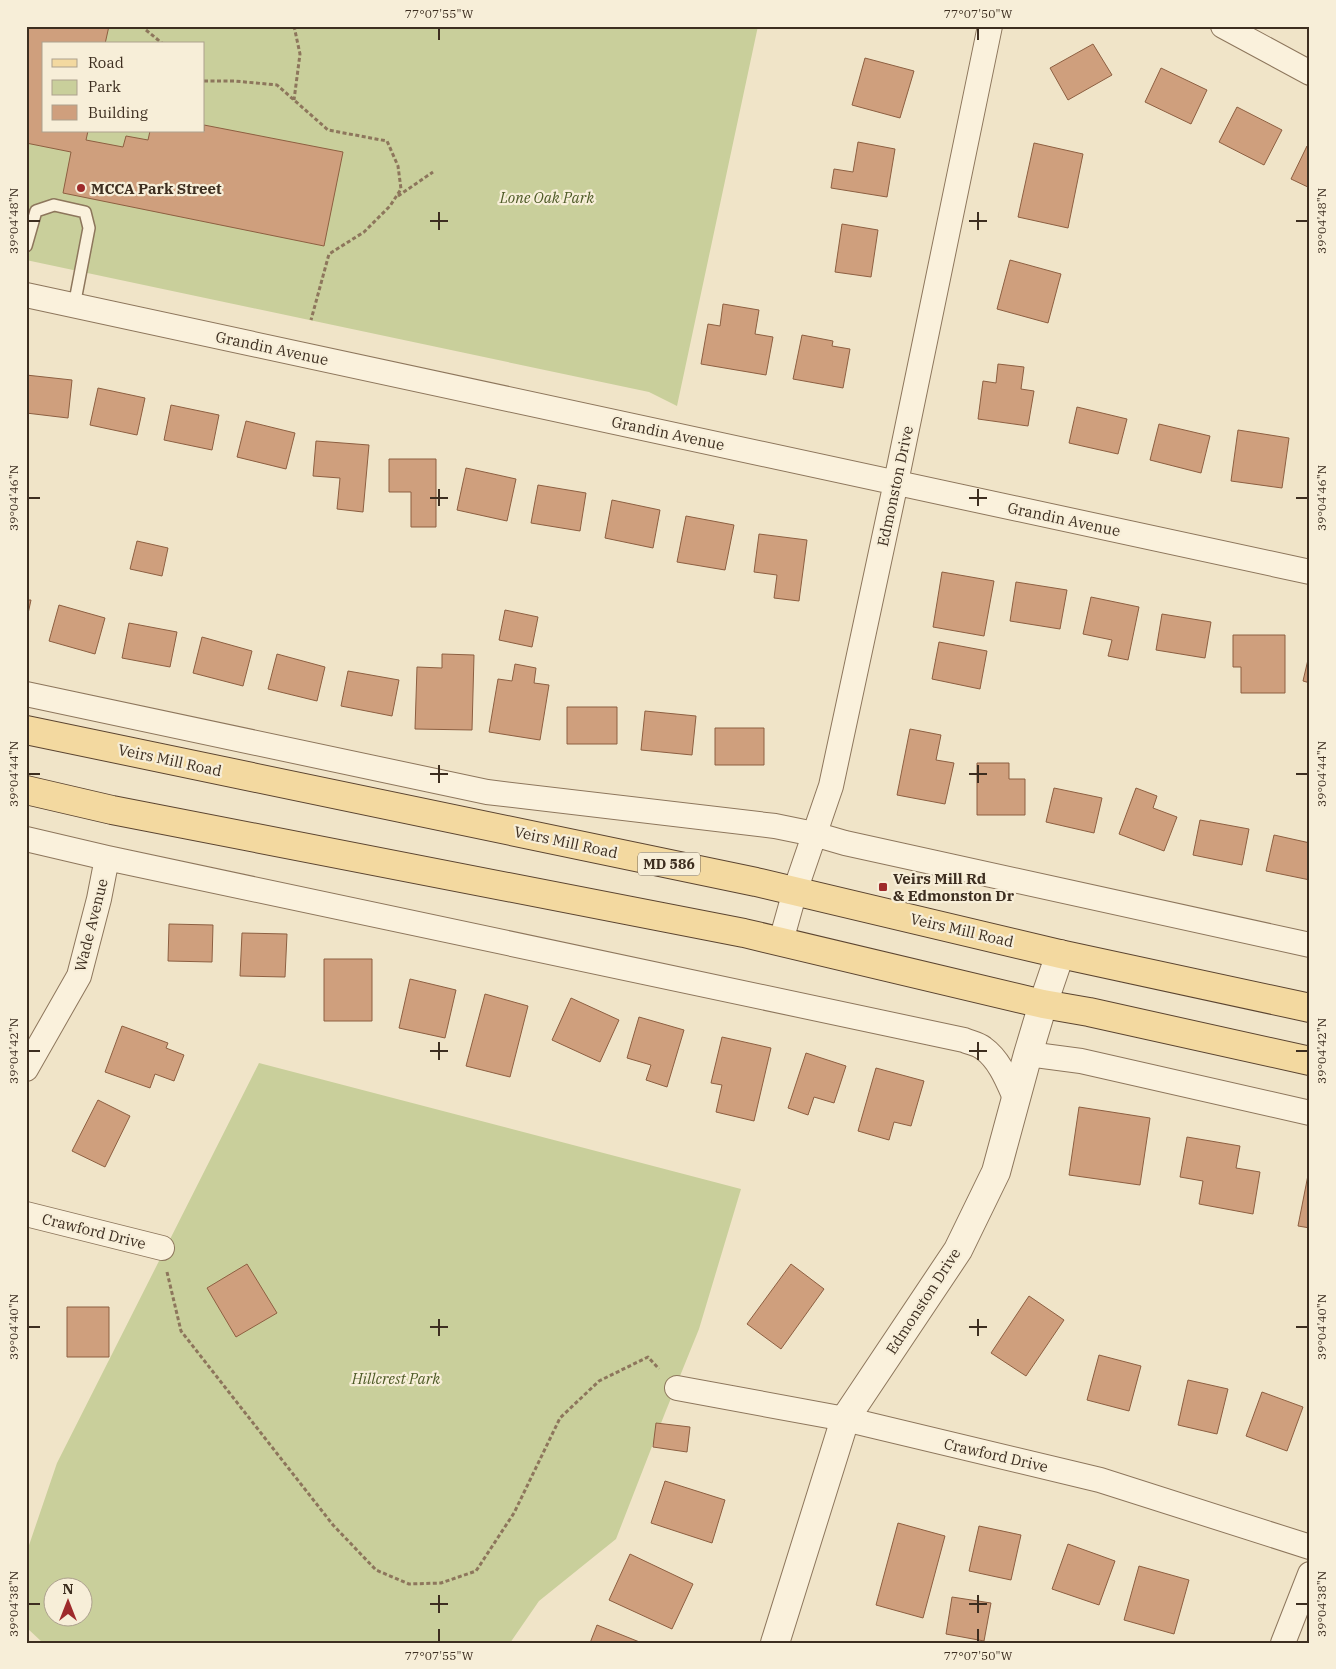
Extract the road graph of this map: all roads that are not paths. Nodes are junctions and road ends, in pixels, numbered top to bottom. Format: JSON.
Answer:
{"nodes":[{"id":1,"x":990,"y":26,"type":"edge"},
{"id":2,"x":1223,"y":26,"type":"edge"},
{"id":3,"x":1310,"y":73,"type":"edge"},
{"id":4,"x":26,"y":246,"type":"edge"},
{"id":5,"x":26,"y":296,"type":"edge"},
{"id":6,"x":74,"y":306,"type":"junction"},
{"id":7,"x":896,"y":482,"type":"junction"},
{"id":8,"x":1310,"y":572,"type":"edge"},
{"id":9,"x":26,"y":694,"type":"edge"},
{"id":10,"x":26,"y":730,"type":"edge"},
{"id":11,"x":26,"y":790,"type":"edge"},
{"id":12,"x":814,"y":834,"type":"junction"},
{"id":13,"x":26,"y":839,"type":"edge"},
{"id":14,"x":107,"y":858,"type":"junction"},
{"id":15,"x":795,"y":891,"type":"junction"},
{"id":16,"x":780,"y":941,"type":"junction"},
{"id":17,"x":1310,"y":945,"type":"edge"},
{"id":18,"x":1060,"y":954,"type":"junction"},
{"id":19,"x":1043,"y":1004,"type":"junction"},
{"id":20,"x":1310,"y":1008,"type":"edge"},
{"id":21,"x":1028,"y":1054,"type":"junction"},
{"id":22,"x":1310,"y":1061,"type":"edge"},
{"id":23,"x":26,"y":1069,"type":"edge"},
{"id":24,"x":1016,"y":1100,"type":"junction"},
{"id":25,"x":1310,"y":1113,"type":"edge"},
{"id":26,"x":26,"y":1214,"type":"edge"},
{"id":27,"x":162,"y":1248,"type":"road end"},
{"id":28,"x":677,"y":1388,"type":"road end"},
{"id":29,"x":845,"y":1419,"type":"junction"},
{"id":30,"x":1310,"y":1547,"type":"edge"},
{"id":31,"x":1310,"y":1574,"type":"edge"},
{"id":32,"x":775,"y":1643,"type":"edge"},
{"id":33,"x":1283,"y":1643,"type":"edge"}],
"edges":[{"from":1,"to":7,"type":"street","name":"Edmonston Drive"},
{"from":2,"to":3,"type":"street"},
{"from":4,"to":6,"type":"lane"},
{"from":5,"to":6,"type":"street","name":"Grandin Avenue"},
{"from":6,"to":7,"type":"street","name":"Grandin Avenue"},
{"from":7,"to":8,"type":"street","name":"Grandin Avenue"},
{"from":7,"to":12,"type":"street","name":"Edmonston Drive"},
{"from":9,"to":12,"type":"street"},
{"from":10,"to":15,"type":"main road","name":"Veirs Mill Road","number":"MD 586"},
{"from":11,"to":16,"type":"main road"},
{"from":12,"to":15,"type":"street","name":"Edmonston Drive"},
{"from":12,"to":17,"type":"street"},
{"from":13,"to":14,"type":"street"},
{"from":14,"to":23,"type":"street","name":"Wade Avenue"},
{"from":14,"to":24,"type":"street"},
{"from":15,"to":16,"type":"street","name":"Edmonston Drive"},
{"from":15,"to":18,"type":"main road","name":"Veirs Mill Road","number":"MD 586"},
{"from":16,"to":19,"type":"main road"},
{"from":18,"to":19,"type":"street","name":"Edmonston Drive"},
{"from":18,"to":20,"type":"main road","name":"Veirs Mill Road","number":"MD 586"},
{"from":19,"to":21,"type":"street","name":"Edmonston Drive"},
{"from":19,"to":22,"type":"main road"},
{"from":21,"to":24,"type":"street","name":"Edmonston Drive"},
{"from":21,"to":25,"type":"street"},
{"from":24,"to":29,"type":"street","name":"Edmonston Drive"},
{"from":26,"to":27,"type":"street","name":"Crawford Drive"},
{"from":28,"to":29,"type":"street","name":"Crawford Drive"},
{"from":29,"to":30,"type":"street","name":"Crawford Drive"},
{"from":29,"to":32,"type":"street","name":"Edmonston Drive"},
{"from":31,"to":33,"type":"street"}]}
